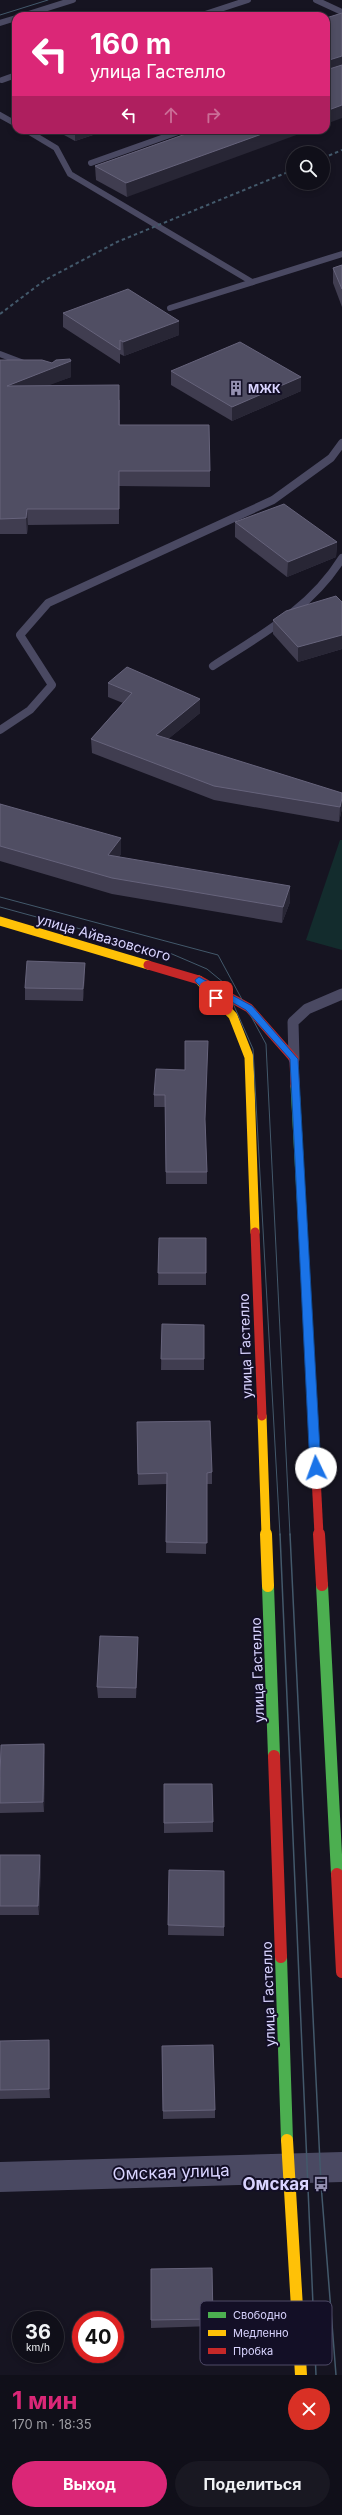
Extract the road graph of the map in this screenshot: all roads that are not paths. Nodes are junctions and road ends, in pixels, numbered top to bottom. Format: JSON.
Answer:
{"nodes":[{"id":1,"x":73,"y":0,"type":"edge"},
{"id":2,"x":248,"y":0,"type":"edge"},
{"id":3,"x":316,"y":0,"type":"edge"},
{"id":4,"x":35,"y":12,"type":"edge"},
{"id":5,"x":210,"y":12,"type":"edge"},
{"id":6,"x":342,"y":12,"type":"edge"},
{"id":7,"x":12,"y":19,"type":"edge"},
{"id":8,"x":0,"y":23,"type":"edge"},
{"id":9,"x":12,"y":76,"type":"edge"},
{"id":10,"x":2,"y":80,"type":"dead end"},
{"id":11,"x":0,"y":115,"type":"edge"},
{"id":12,"x":12,"y":122,"type":"edge"},
{"id":13,"x":33,"y":134,"type":"edge"},
{"id":14,"x":173,"y":134,"type":"edge"},
{"id":15,"x":91,"y":163,"type":"dead end"},
{"id":16,"x":342,"y":254,"type":"edge"},
{"id":17,"x":252,"y":282,"type":"junction"},
{"id":18,"x":170,"y":308,"type":"dead end"},
{"id":19,"x":0,"y":354,"type":"edge"},
{"id":20,"x":37,"y":368,"type":"edge"},
{"id":21,"x":342,"y":443,"type":"edge"},
{"id":22,"x":342,"y":558,"type":"edge"},
{"id":23,"x":213,"y":666,"type":"dead end"},
{"id":24,"x":0,"y":730,"type":"edge"},
{"id":25,"x":0,"y":921,"type":"edge"},
{"id":26,"x":199,"y":980,"type":"junction"},
{"id":27,"x":342,"y":994,"type":"edge"},
{"id":28,"x":294,"y":1059,"type":"junction"},
{"id":29,"x":342,"y":1972,"type":"edge"},
{"id":30,"x":342,"y":2167,"type":"edge"},
{"id":31,"x":288,"y":2168,"type":"junction"},
{"id":32,"x":0,"y":2178,"type":"edge"},
{"id":33,"x":296,"y":2301,"type":"edge"},
{"id":34,"x":300,"y":2365,"type":"edge"},
{"id":35,"x":301,"y":2375,"type":"edge"}],
"edges":[{"from":1,"to":4,"type":"lane"},
{"from":2,"to":5,"type":"lane"},
{"from":3,"to":6,"type":"lane"},
{"from":7,"to":8,"type":"lane"},
{"from":9,"to":10,"type":"lane"},
{"from":11,"to":12,"type":"lane"},
{"from":13,"to":17,"type":"lane"},
{"from":14,"to":15,"type":"lane"},
{"from":16,"to":17,"type":"lane"},
{"from":17,"to":18,"type":"lane"},
{"from":19,"to":20,"type":"lane"},
{"from":21,"to":24,"type":"lane"},
{"from":22,"to":23,"type":"lane"},
{"from":25,"to":26,"type":"street","name":"улица Айвазовского"},
{"from":26,"to":28,"type":"street","name":"улица Айвазовского"},
{"from":26,"to":31,"type":"street","name":"улица Гастелло"},
{"from":27,"to":28,"type":"lane"},
{"from":28,"to":29,"type":"street"},
{"from":30,"to":31,"type":"street","name":"Омская улица"},
{"from":31,"to":32,"type":"street","name":"Омская улица"},
{"from":31,"to":33,"type":"street","name":"улица Гастелло"},
{"from":34,"to":35,"type":"street","name":"улица Гастелло"}]}
